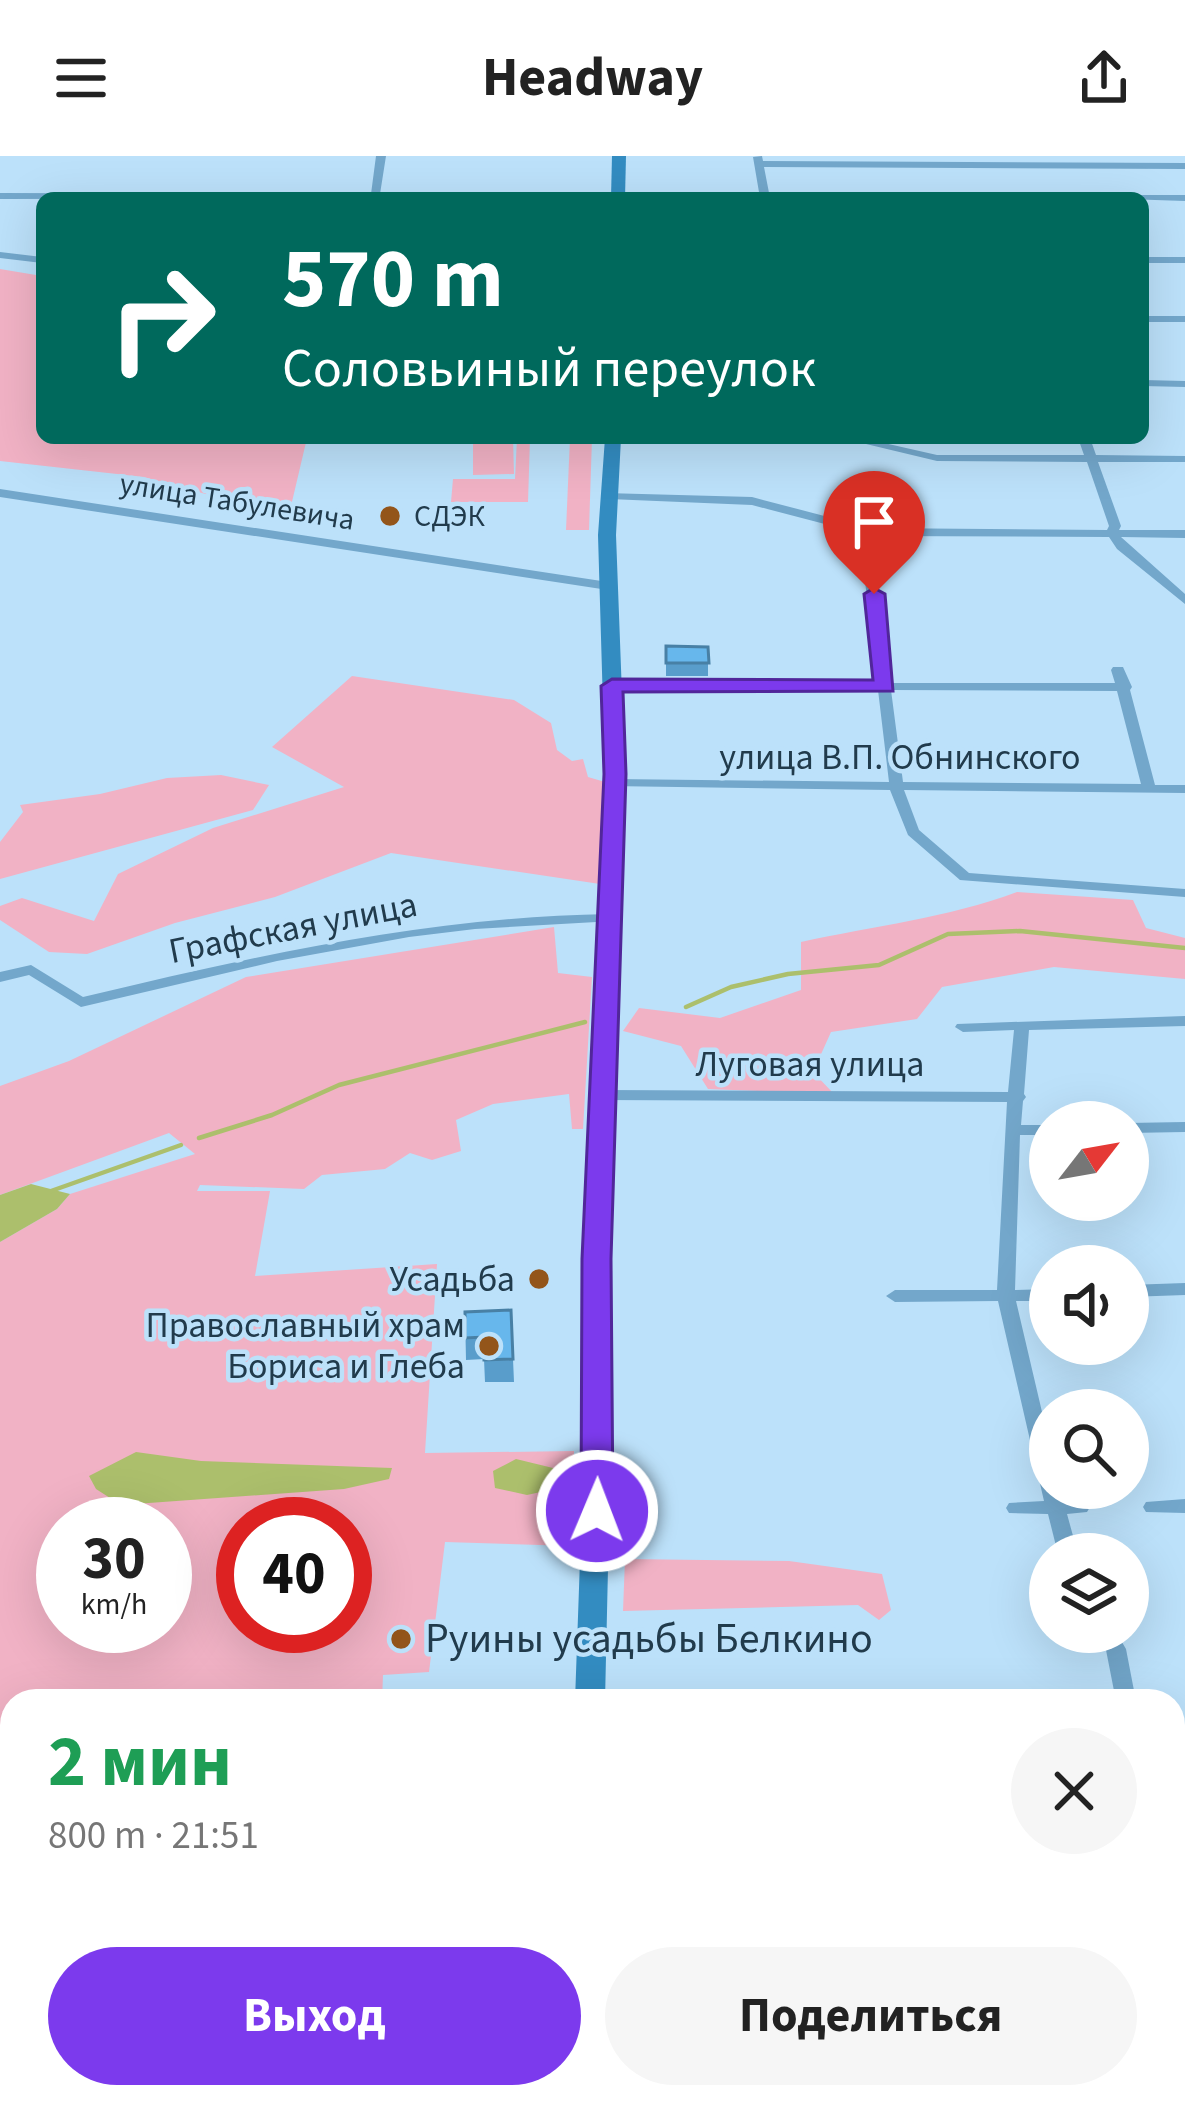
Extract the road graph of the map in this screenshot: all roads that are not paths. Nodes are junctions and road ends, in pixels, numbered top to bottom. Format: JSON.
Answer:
{"nodes":[{"id":1,"x":381,"y":156,"type":"edge"},
{"id":2,"x":619,"y":156,"type":"edge"},
{"id":3,"x":759,"y":160,"type":"edge"},
{"id":4,"x":1045,"y":161,"type":"edge"},
{"id":5,"x":1185,"y":166,"type":"edge"},
{"id":6,"x":376,"y":192,"type":"edge"},
{"id":7,"x":620,"y":192,"type":"edge"},
{"id":8,"x":764,"y":192,"type":"edge"},
{"id":9,"x":0,"y":196,"type":"edge"},
{"id":10,"x":36,"y":196,"type":"edge"},
{"id":11,"x":1149,"y":198,"type":"edge"},
{"id":12,"x":1185,"y":198,"type":"edge"},
{"id":13,"x":0,"y":255,"type":"edge"},
{"id":14,"x":36,"y":259,"type":"edge"},
{"id":15,"x":1149,"y":260,"type":"edge"},
{"id":16,"x":1185,"y":260,"type":"edge"},
{"id":17,"x":1149,"y":319,"type":"edge"},
{"id":18,"x":1185,"y":319,"type":"edge"},
{"id":19,"x":1149,"y":383,"type":"edge"},
{"id":20,"x":1185,"y":384,"type":"edge"},
{"id":21,"x":613,"y":444,"type":"edge"},
{"id":22,"x":875,"y":444,"type":"edge"},
{"id":23,"x":1086,"y":444,"type":"edge"},
{"id":24,"x":1092,"y":459,"type":"junction"},
{"id":25,"x":1185,"y":459,"type":"edge"},
{"id":26,"x":0,"y":493,"type":"edge"},
{"id":27,"x":609,"y":495,"type":"junction"},
{"id":28,"x":870,"y":532,"type":"junction"},
{"id":29,"x":1112,"y":533,"type":"junction"},
{"id":30,"x":1185,"y":534,"type":"edge"},
{"id":31,"x":608,"y":586,"type":"junction"},
{"id":32,"x":1185,"y":600,"type":"edge"},
{"id":33,"x":1118,"y":670,"type":"dead end"},
{"id":34,"x":612,"y":686,"type":"junction"},
{"id":35,"x":885,"y":686,"type":"junction"},
{"id":36,"x":1125,"y":687,"type":"junction"},
{"id":37,"x":614,"y":783,"type":"junction"},
{"id":38,"x":1149,"y":788,"type":"junction"},
{"id":39,"x":897,"y":789,"type":"junction"},
{"id":40,"x":1185,"y":789,"type":"edge"},
{"id":41,"x":1185,"y":893,"type":"edge"},
{"id":42,"x":609,"y":918,"type":"junction"},
{"id":43,"x":0,"y":977,"type":"edge"},
{"id":44,"x":1185,"y":1021,"type":"edge"},
{"id":45,"x":1022,"y":1026,"type":"junction"},
{"id":46,"x":963,"y":1027,"type":"dead end"},
{"id":47,"x":602,"y":1095,"type":"junction"},
{"id":48,"x":1018,"y":1097,"type":"junction"},
{"id":49,"x":1185,"y":1127,"type":"edge"},
{"id":50,"x":1149,"y":1128,"type":"edge"},
{"id":51,"x":1012,"y":1130,"type":"junction"},
{"id":52,"x":1029,"y":1130,"type":"edge"},
{"id":53,"x":1185,"y":1289,"type":"edge"},
{"id":54,"x":1149,"y":1291,"type":"edge"},
{"id":55,"x":895,"y":1296,"type":"dead end"},
{"id":56,"x":1029,"y":1296,"type":"edge"},
{"id":57,"x":1006,"y":1297,"type":"junction"},
{"id":58,"x":1029,"y":1396,"type":"edge"},
{"id":59,"x":1029,"y":1503,"type":"edge"},
{"id":60,"x":1153,"y":1507,"type":"dead end"},
{"id":61,"x":1185,"y":1507,"type":"edge"},
{"id":62,"x":1016,"y":1508,"type":"dead end"},
{"id":63,"x":1117,"y":1653,"type":"edge"},
{"id":64,"x":590,"y":1689,"type":"edge"},
{"id":65,"x":1124,"y":1689,"type":"edge"}],
"edges":[{"from":1,"to":6,"type":"street"},
{"from":2,"to":7,"type":"street"},
{"from":3,"to":4,"type":"street"},
{"from":3,"to":8,"type":"street"},
{"from":4,"to":5,"type":"street"},
{"from":9,"to":10,"type":"street"},
{"from":11,"to":12,"type":"street"},
{"from":13,"to":14,"type":"street"},
{"from":15,"to":16,"type":"street"},
{"from":17,"to":18,"type":"street"},
{"from":19,"to":20,"type":"street"},
{"from":21,"to":27,"type":"street"},
{"from":22,"to":24,"type":"street"},
{"from":23,"to":24,"type":"street"},
{"from":24,"to":25,"type":"street"},
{"from":24,"to":29,"type":"street"},
{"from":26,"to":31,"type":"street","name":"улица Табулевича"},
{"from":27,"to":28,"type":"street"},
{"from":27,"to":31,"type":"street"},
{"from":28,"to":29,"type":"street"},
{"from":28,"to":35,"type":"street"},
{"from":29,"to":30,"type":"street"},
{"from":29,"to":32,"type":"street"},
{"from":31,"to":34,"type":"street"},
{"from":33,"to":36,"type":"street"},
{"from":34,"to":35,"type":"street"},
{"from":34,"to":37,"type":"street"},
{"from":35,"to":36,"type":"street"},
{"from":35,"to":39,"type":"street"},
{"from":36,"to":38,"type":"street"},
{"from":37,"to":39,"type":"street","name":"улица В.П. Обнинского"},
{"from":37,"to":42,"type":"street"},
{"from":38,"to":39,"type":"street","name":"улица В.П. Обнинского"},
{"from":38,"to":40,"type":"street","name":"улица В.П. Обнинского"},
{"from":39,"to":41,"type":"street"},
{"from":42,"to":43,"type":"street","name":"Графская улица"},
{"from":42,"to":47,"type":"street"},
{"from":44,"to":45,"type":"street","name":"Луговая улица"},
{"from":45,"to":46,"type":"street","name":"Луговая улица"},
{"from":45,"to":48,"type":"street"},
{"from":47,"to":48,"type":"street","name":"Луговая улица"},
{"from":47,"to":64,"type":"street"},
{"from":48,"to":51,"type":"street"},
{"from":49,"to":50,"type":"street"},
{"from":51,"to":52,"type":"street"},
{"from":51,"to":57,"type":"street"},
{"from":53,"to":54,"type":"street"},
{"from":55,"to":57,"type":"street"},
{"from":56,"to":57,"type":"street"},
{"from":57,"to":58,"type":"street"},
{"from":59,"to":62,"type":"street"},
{"from":60,"to":61,"type":"street"},
{"from":63,"to":65,"type":"street"}]}
